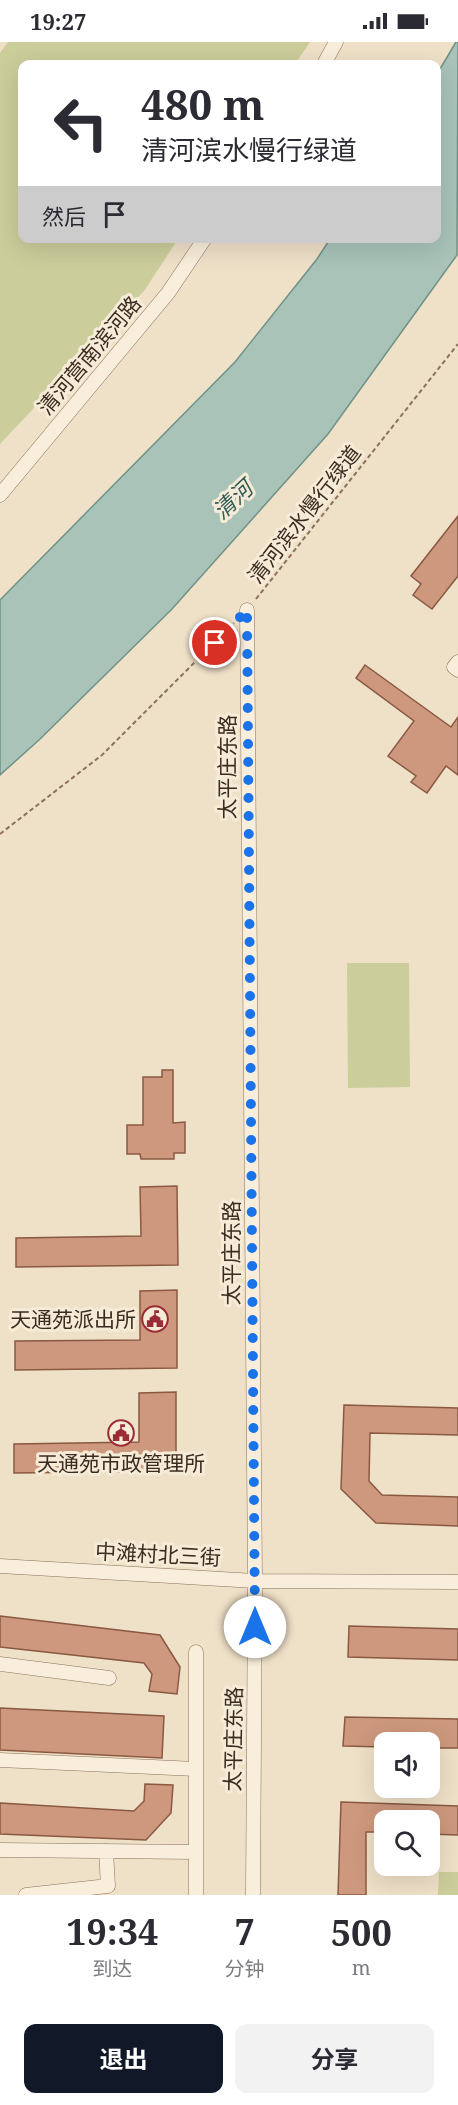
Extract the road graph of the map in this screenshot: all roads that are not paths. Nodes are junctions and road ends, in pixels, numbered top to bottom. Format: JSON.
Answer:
{"nodes":[{"id":1,"x":336,"y":42,"type":"edge"},
{"id":2,"x":326,"y":60,"type":"edge"},
{"id":3,"x":203,"y":243,"type":"edge"},
{"id":4,"x":0,"y":495,"type":"edge"},
{"id":5,"x":247,"y":610,"type":"road end"},
{"id":6,"x":458,"y":663,"type":"edge"},
{"id":7,"x":458,"y":670,"type":"edge"},
{"id":8,"x":0,"y":1566,"type":"edge"},
{"id":9,"x":255,"y":1581,"type":"junction"},
{"id":10,"x":458,"y":1582,"type":"edge"},
{"id":11,"x":195,"y":1652,"type":"dead end"},
{"id":12,"x":0,"y":1664,"type":"edge"},
{"id":13,"x":109,"y":1678,"type":"dead end"},
{"id":14,"x":0,"y":1760,"type":"edge"},
{"id":15,"x":196,"y":1769,"type":"junction"},
{"id":16,"x":0,"y":1850,"type":"edge"},
{"id":17,"x":106,"y":1851,"type":"junction"},
{"id":18,"x":196,"y":1852,"type":"junction"},
{"id":19,"x":26,"y":1895,"type":"edge"},
{"id":20,"x":196,"y":1895,"type":"edge"},
{"id":21,"x":253,"y":1895,"type":"edge"}],
"edges":[{"from":1,"to":2,"type":"street"},
{"from":3,"to":4,"type":"street","name":"清河营南滨河路"},
{"from":5,"to":9,"type":"street","name":"太平庄东路"},
{"from":6,"to":7,"type":"street"},
{"from":8,"to":9,"type":"street","name":"中滩村北三街"},
{"from":9,"to":10,"type":"street","name":"中滩村北三街"},
{"from":9,"to":21,"type":"street","name":"太平庄东路"},
{"from":11,"to":15,"type":"street"},
{"from":12,"to":13,"type":"street"},
{"from":14,"to":15,"type":"street"},
{"from":15,"to":18,"type":"street"},
{"from":16,"to":17,"type":"street"},
{"from":17,"to":18,"type":"street"},
{"from":17,"to":19,"type":"street"},
{"from":18,"to":20,"type":"street"}]}
